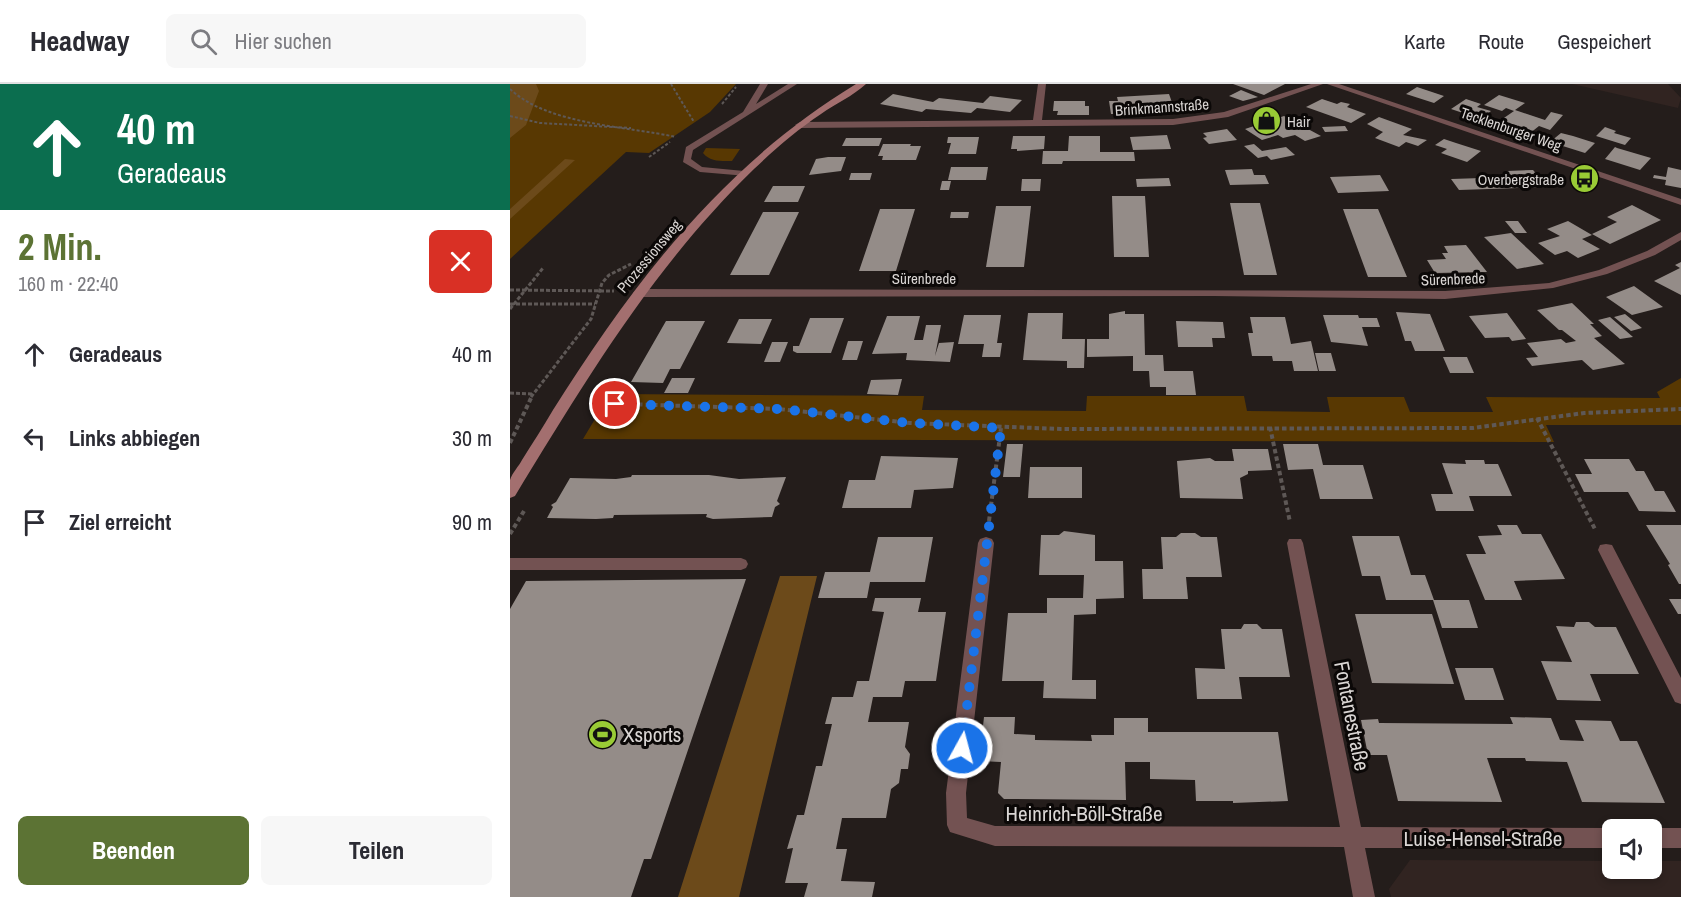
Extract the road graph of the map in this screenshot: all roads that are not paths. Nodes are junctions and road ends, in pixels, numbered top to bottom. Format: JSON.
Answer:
{"nodes":[{"id":1,"x":764,"y":84,"type":"edge"},
{"id":2,"x":793,"y":84,"type":"edge"},
{"id":3,"x":862,"y":84,"type":"edge"},
{"id":4,"x":1042,"y":84,"type":"edge"},
{"id":5,"x":1319,"y":84,"type":"edge"},
{"id":6,"x":1331,"y":84,"type":"edge"},
{"id":7,"x":746,"y":114,"type":"junction"},
{"id":8,"x":1037,"y":123,"type":"junction"},
{"id":9,"x":800,"y":126,"type":"junction"},
{"id":10,"x":744,"y":174,"type":"junction"},
{"id":11,"x":1681,"y":202,"type":"edge"},
{"id":12,"x":1681,"y":235,"type":"edge"},
{"id":13,"x":639,"y":293,"type":"junction"},
{"id":14,"x":510,"y":492,"type":"edge"},
{"id":15,"x":986,"y":543,"type":"road end"},
{"id":16,"x":1295,"y":543,"type":"road end"},
{"id":17,"x":1606,"y":550,"type":"road end"},
{"id":18,"x":510,"y":564,"type":"edge"},
{"id":19,"x":741,"y":564,"type":"dead end"},
{"id":20,"x":1681,"y":696,"type":"edge"},
{"id":21,"x":1353,"y":838,"type":"junction"},
{"id":22,"x":1602,"y":838,"type":"edge"},
{"id":23,"x":1662,"y":838,"type":"edge"},
{"id":24,"x":1681,"y":838,"type":"edge"},
{"id":25,"x":1364,"y":897,"type":"edge"}],
"edges":[{"from":1,"to":7,"type":"lane"},
{"from":2,"to":7,"type":"lane"},
{"from":3,"to":9,"type":"street","name":"Prozessionsweg"},
{"from":4,"to":8,"type":"street"},
{"from":5,"to":8,"type":"street","name":"Brinkmannstraße"},
{"from":6,"to":11,"type":"street","name":"Tecklenburger Weg"},
{"from":7,"to":10,"type":"lane"},
{"from":8,"to":9,"type":"street","name":"Brinkmannstraße"},
{"from":9,"to":10,"type":"street","name":"Prozessionsweg"},
{"from":10,"to":13,"type":"street","name":"Prozessionsweg"},
{"from":12,"to":13,"type":"street","name":"Sürenbrede"},
{"from":13,"to":14,"type":"street","name":"Prozessionsweg"},
{"from":15,"to":21,"type":"street","name":"Heinrich-Böll-Straße"},
{"from":16,"to":21,"type":"street","name":"Fontanestraße"},
{"from":17,"to":20,"type":"street"},
{"from":18,"to":19,"type":"lane"},
{"from":21,"to":22,"type":"street","name":"Luise-Hensel-Straße"},
{"from":21,"to":25,"type":"street","name":"Fontanestraße"},
{"from":23,"to":24,"type":"street"}]}
